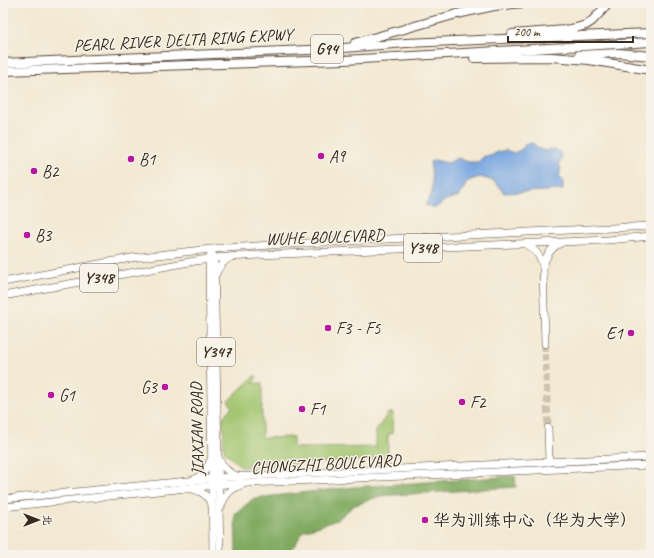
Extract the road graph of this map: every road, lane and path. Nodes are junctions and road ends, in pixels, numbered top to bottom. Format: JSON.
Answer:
{"nodes":[{"id":1,"x":524,"y":3,"type":"edge"},
{"id":2,"x":609,"y":3,"type":"edge"},
{"id":3,"x":651,"y":33,"type":"edge"},
{"id":4,"x":651,"y":42,"type":"edge"},
{"id":5,"x":406,"y":43,"type":"junction"},
{"id":6,"x":331,"y":49,"type":"junction"},
{"id":7,"x":651,"y":56,"type":"edge"},
{"id":8,"x":551,"y":57,"type":"junction"},
{"id":9,"x":344,"y":60,"type":"junction"},
{"id":10,"x":3,"y":63,"type":"edge"},
{"id":11,"x":651,"y":70,"type":"edge"},
{"id":12,"x":3,"y":71,"type":"edge"},
{"id":13,"x":651,"y":226,"type":"edge"},
{"id":14,"x":651,"y":236,"type":"edge"},
{"id":15,"x":392,"y":239,"type":"junction"},
{"id":16,"x":563,"y":242,"type":"junction"},
{"id":17,"x":525,"y":244,"type":"junction"},
{"id":18,"x":211,"y":249,"type":"junction"},
{"id":19,"x":392,"y":249,"type":"junction"},
{"id":20,"x":232,"y":257,"type":"junction"},
{"id":21,"x":212,"y":258,"type":"junction"},
{"id":22,"x":195,"y":261,"type":"junction"},
{"id":23,"x":543,"y":266,"type":"junction"},
{"id":24,"x":212,"y":279,"type":"junction"},
{"id":25,"x":3,"y":282,"type":"edge"},
{"id":26,"x":3,"y":296,"type":"edge"},
{"id":27,"x":545,"y":344,"type":"tunnel mouth"},
{"id":28,"x":548,"y":428,"type":"tunnel mouth"},
{"id":29,"x":215,"y":454,"type":"junction"},
{"id":30,"x":651,"y":457,"type":"edge"},
{"id":31,"x":549,"y":462,"type":"junction"},
{"id":32,"x":651,"y":465,"type":"edge"},
{"id":33,"x":240,"y":477,"type":"junction"},
{"id":34,"x":192,"y":481,"type":"junction"},
{"id":35,"x":215,"y":482,"type":"junction"},
{"id":36,"x":246,"y":483,"type":"junction"},
{"id":37,"x":184,"y":488,"type":"junction"},
{"id":38,"x":3,"y":499,"type":"edge"},
{"id":39,"x":3,"y":507,"type":"edge"},
{"id":40,"x":213,"y":510,"type":"junction"},
{"id":41,"x":219,"y":515,"type":"junction"},
{"id":42,"x":213,"y":555,"type":"edge"},
{"id":43,"x":220,"y":555,"type":"edge"}],
"edges":[{"from":1,"to":6,"type":"highway"},
{"from":2,"to":5,"type":"highway"},
{"from":3,"to":5,"type":"highway","name":"PEARL RIVER DELTA RING EXPWY","number":"G94"},
{"from":4,"to":9,"type":"highway","name":"PEARL RIVER DELTA RING EXPWY","number":"G94"},
{"from":5,"to":6,"type":"highway","name":"PEARL RIVER DELTA RING EXPWY","number":"G94"},
{"from":6,"to":10,"type":"highway","name":"PEARL RIVER DELTA RING EXPWY","number":"G94"},
{"from":7,"to":8,"type":"highway"},
{"from":8,"to":9,"type":"highway"},
{"from":8,"to":11,"type":"highway"},
{"from":9,"to":12,"type":"highway","name":"PEARL RIVER DELTA RING EXPWY","number":"G94"},
{"from":13,"to":15,"type":"main road","name":"WUHE BOULEVARD","number":"Y348"},
{"from":14,"to":16,"type":"main road","name":"WUHE BOULEVARD","number":"Y348"},
{"from":15,"to":18,"type":"main road","name":"WUHE BOULEVARD","number":"Y348"},
{"from":15,"to":19,"type":"main road"},
{"from":16,"to":17,"type":"main road","name":"WUHE BOULEVARD","number":"Y348"},
{"from":16,"to":23,"type":"main road"},
{"from":17,"to":19,"type":"main road","name":"WUHE BOULEVARD","number":"Y348"},
{"from":17,"to":23,"type":"main road"},
{"from":18,"to":21,"type":"main road","name":"JIAXIAN ROAD","number":"Y347"},
{"from":18,"to":25,"type":"main road","name":"WUHE BOULEVARD","number":"Y348"},
{"from":19,"to":20,"type":"main road","name":"WUHE BOULEVARD","number":"Y348"},
{"from":20,"to":21,"type":"main road","name":"WUHE BOULEVARD","number":"Y348"},
{"from":20,"to":24,"type":"main road"},
{"from":21,"to":22,"type":"main road","name":"WUHE BOULEVARD","number":"Y348"},
{"from":21,"to":24,"type":"main road","name":"JIAXIAN ROAD","number":"Y347"},
{"from":22,"to":24,"type":"main road"},
{"from":22,"to":26,"type":"main road","name":"WUHE BOULEVARD","number":"Y348"},
{"from":23,"to":27,"type":"main road"},
{"from":24,"to":29,"type":"main road","name":"JIAXIAN ROAD","number":"Y347"},
{"from":28,"to":31,"type":"main road"},
{"from":29,"to":33,"type":"main road"},
{"from":29,"to":34,"type":"main road"},
{"from":29,"to":35,"type":"main road","name":"JIAXIAN ROAD","number":"Y347"},
{"from":30,"to":31,"type":"main road","name":"CHONGZHI BOULEVARD"},
{"from":31,"to":33,"type":"main road","name":"CHONGZHI BOULEVARD"},
{"from":32,"to":36,"type":"main road","name":"CHONGZHI BOULEVARD"},
{"from":33,"to":35,"type":"main road","name":"CHONGZHI BOULEVARD"},
{"from":34,"to":35,"type":"main road","name":"CHONGZHI BOULEVARD"},
{"from":34,"to":38,"type":"main road","name":"CHONGZHI BOULEVARD"},
{"from":35,"to":36,"type":"main road","name":"CHONGZHI BOULEVARD"},
{"from":35,"to":37,"type":"main road","name":"CHONGZHI BOULEVARD"},
{"from":35,"to":40,"type":"main road","name":"JIAXIAN ROAD","number":"Y347"},
{"from":35,"to":41,"type":"main road","name":"JIAXIAN ROAD","number":"Y347"},
{"from":36,"to":41,"type":"main road"},
{"from":37,"to":39,"type":"main road","name":"CHONGZHI BOULEVARD"},
{"from":37,"to":40,"type":"main road"},
{"from":40,"to":42,"type":"main road","name":"JIAXIAN ROAD","number":"Y347"},
{"from":41,"to":43,"type":"main road","name":"JIAXIAN ROAD","number":"Y347"}]}
